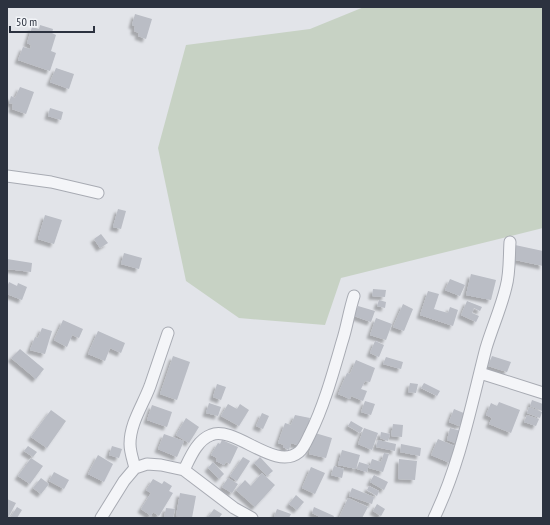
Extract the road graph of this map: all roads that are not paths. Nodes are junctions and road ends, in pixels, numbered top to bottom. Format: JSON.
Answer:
{"nodes":[{"id":1,"x":7,"y":176,"type":"edge"},
{"id":2,"x":98,"y":193,"type":"dead end"},
{"id":3,"x":510,"y":242,"type":"dead end"},
{"id":4,"x":354,"y":296,"type":"dead end"},
{"id":5,"x":168,"y":333,"type":"dead end"},
{"id":6,"x":480,"y":373,"type":"junction"},
{"id":7,"x":543,"y":393,"type":"edge"},
{"id":8,"x":135,"y":468,"type":"junction"},
{"id":9,"x":184,"y":470,"type":"junction"},
{"id":10,"x":101,"y":518,"type":"edge"},
{"id":11,"x":252,"y":518,"type":"edge"},
{"id":12,"x":434,"y":518,"type":"edge"}],
"edges":[{"from":1,"to":2,"type":"street"},
{"from":3,"to":6,"type":"street"},
{"from":4,"to":9,"type":"street"},
{"from":5,"to":8,"type":"street"},
{"from":6,"to":7,"type":"street"},
{"from":6,"to":12,"type":"street"},
{"from":8,"to":9,"type":"street"},
{"from":8,"to":10,"type":"street"},
{"from":9,"to":11,"type":"street"}]}
